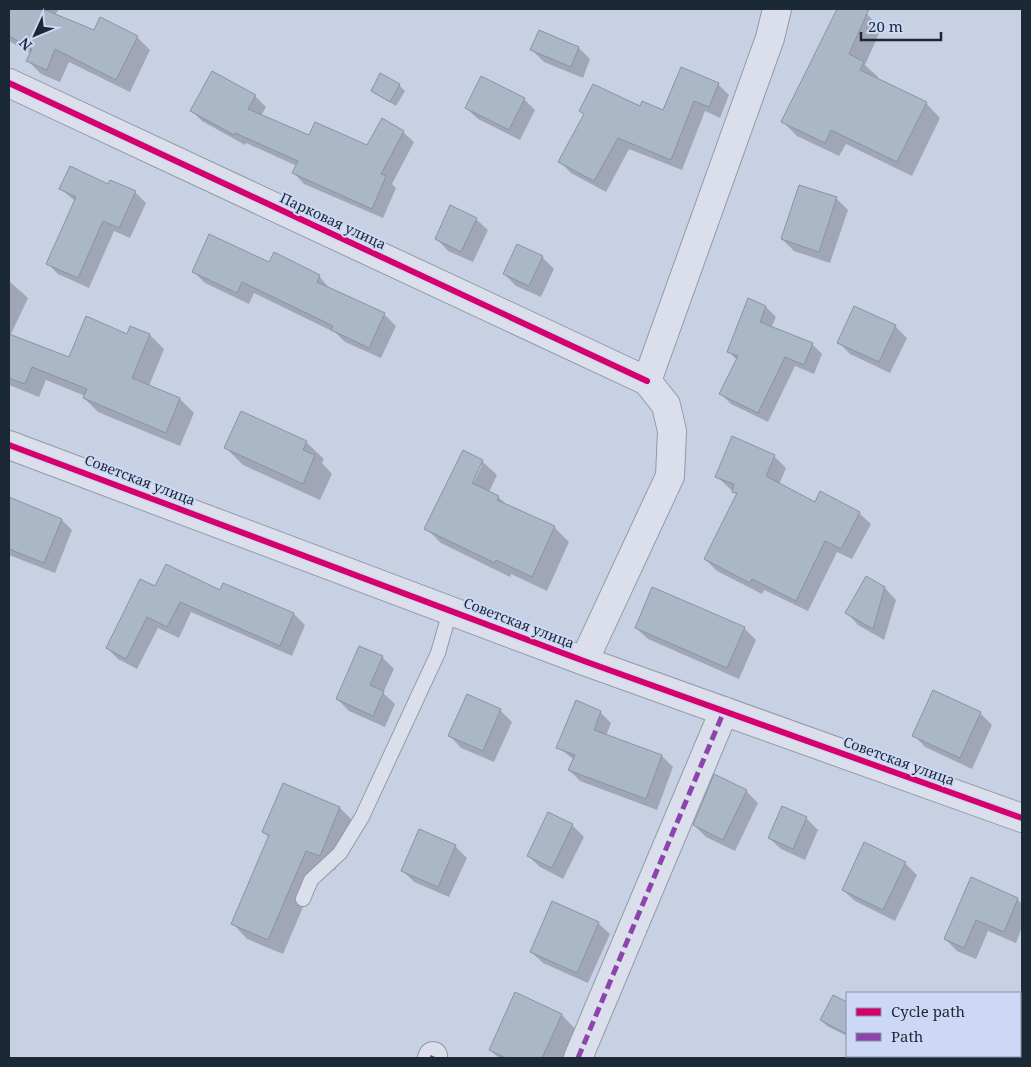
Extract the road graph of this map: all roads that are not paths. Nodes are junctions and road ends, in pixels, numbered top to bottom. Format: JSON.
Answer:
{"nodes":[{"id":1,"x":777,"y":9,"type":"edge"},
{"id":2,"x":9,"y":83,"type":"edge"},
{"id":3,"x":647,"y":381,"type":"junction"},
{"id":4,"x":9,"y":445,"type":"edge"},
{"id":5,"x":450,"y":610,"type":"junction"},
{"id":6,"x":584,"y":661,"type":"junction"},
{"id":7,"x":724,"y":711,"type":"junction"},
{"id":8,"x":1022,"y":818,"type":"edge"},
{"id":9,"x":303,"y":899,"type":"dead end"},
{"id":10,"x":578,"y":1058,"type":"edge"}],
"edges":[{"from":1,"to":3,"type":"street"},
{"from":2,"to":3,"type":"street","name":"Парковая улица"},
{"from":3,"to":6,"type":"street"},
{"from":4,"to":5,"type":"street","name":"Советская улица"},
{"from":5,"to":6,"type":"street","name":"Советская улица"},
{"from":5,"to":9,"type":"lane"},
{"from":6,"to":7,"type":"street","name":"Советская улица"},
{"from":7,"to":8,"type":"street","name":"Советская улица"},
{"from":7,"to":10,"type":"street"}]}
